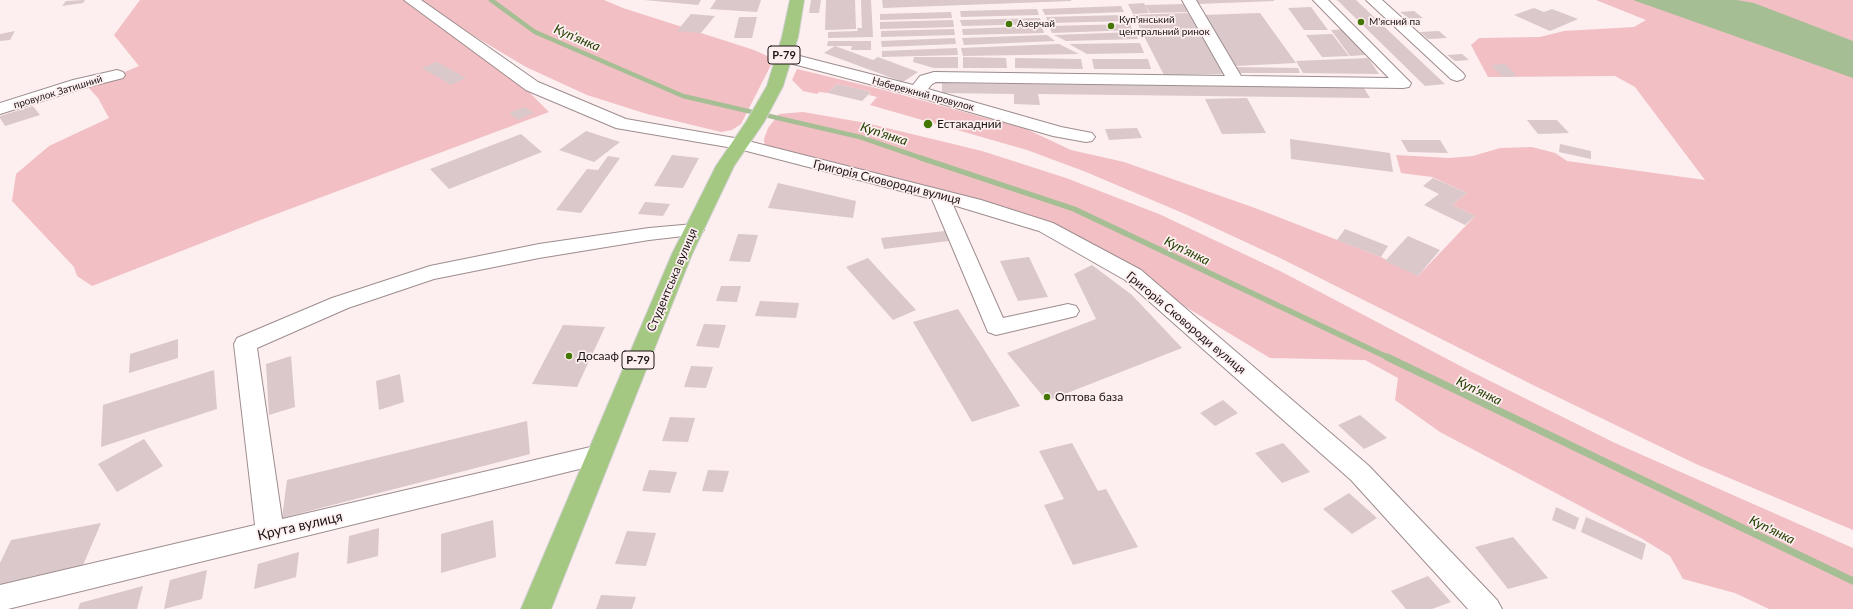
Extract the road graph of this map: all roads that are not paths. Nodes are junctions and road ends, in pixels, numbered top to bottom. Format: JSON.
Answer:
{"nodes":[{"id":1,"x":411,"y":0,"type":"edge"},
{"id":2,"x":797,"y":0,"type":"edge"},
{"id":3,"x":1189,"y":0,"type":"edge"},
{"id":4,"x":1320,"y":0,"type":"edge"},
{"id":5,"x":1373,"y":0,"type":"edge"},
{"id":6,"x":784,"y":57,"type":"junction"},
{"id":7,"x":117,"y":75,"type":"dead end"},
{"id":8,"x":1457,"y":76,"type":"dead end"},
{"id":9,"x":1236,"y":81,"type":"junction"},
{"id":10,"x":917,"y":91,"type":"junction"},
{"id":11,"x":0,"y":109,"type":"edge"},
{"id":12,"x":1086,"y":137,"type":"dead end"},
{"id":13,"x":740,"y":144,"type":"junction"},
{"id":14,"x":940,"y":196,"type":"junction"},
{"id":15,"x":694,"y":230,"type":"junction"},
{"id":16,"x":1068,"y":311,"type":"dead end"},
{"id":17,"x":599,"y":455,"type":"junction"},
{"id":18,"x":270,"y":533,"type":"junction"},
{"id":19,"x":0,"y":598,"type":"edge"},
{"id":20,"x":536,"y":609,"type":"edge"},
{"id":21,"x":1487,"y":609,"type":"edge"}],
"edges":[{"from":1,"to":13,"type":"street","name":"Григорія Сковороди вулиця"},
{"from":2,"to":6,"type":"main road","name":"Студентська вулиця","number":"Р-79"},
{"from":3,"to":9,"type":"street"},
{"from":4,"to":9,"type":"street"},
{"from":5,"to":8,"type":"street"},
{"from":6,"to":10,"type":"street","name":"Набережний провулок"},
{"from":6,"to":13,"type":"main road","name":"Студентська вулиця","number":"Р-79"},
{"from":7,"to":11,"type":"street","name":"провулок Затишний"},
{"from":9,"to":10,"type":"street"},
{"from":10,"to":12,"type":"street","name":"Набережний провулок"},
{"from":13,"to":14,"type":"street","name":"Григорія Сковороди вулиця"},
{"from":13,"to":15,"type":"main road","name":"Студентська вулиця","number":"Р-79"},
{"from":14,"to":16,"type":"street"},
{"from":14,"to":21,"type":"street","name":"Григорія Сковороди вулиця"},
{"from":15,"to":17,"type":"main road","name":"Студентська вулиця","number":"Р-79"},
{"from":15,"to":18,"type":"street"},
{"from":17,"to":18,"type":"street","name":"Крута вулиця"},
{"from":17,"to":20,"type":"main road","name":"Студентська вулиця","number":"Р-79"},
{"from":18,"to":19,"type":"street","name":"Крута вулиця"}]}
